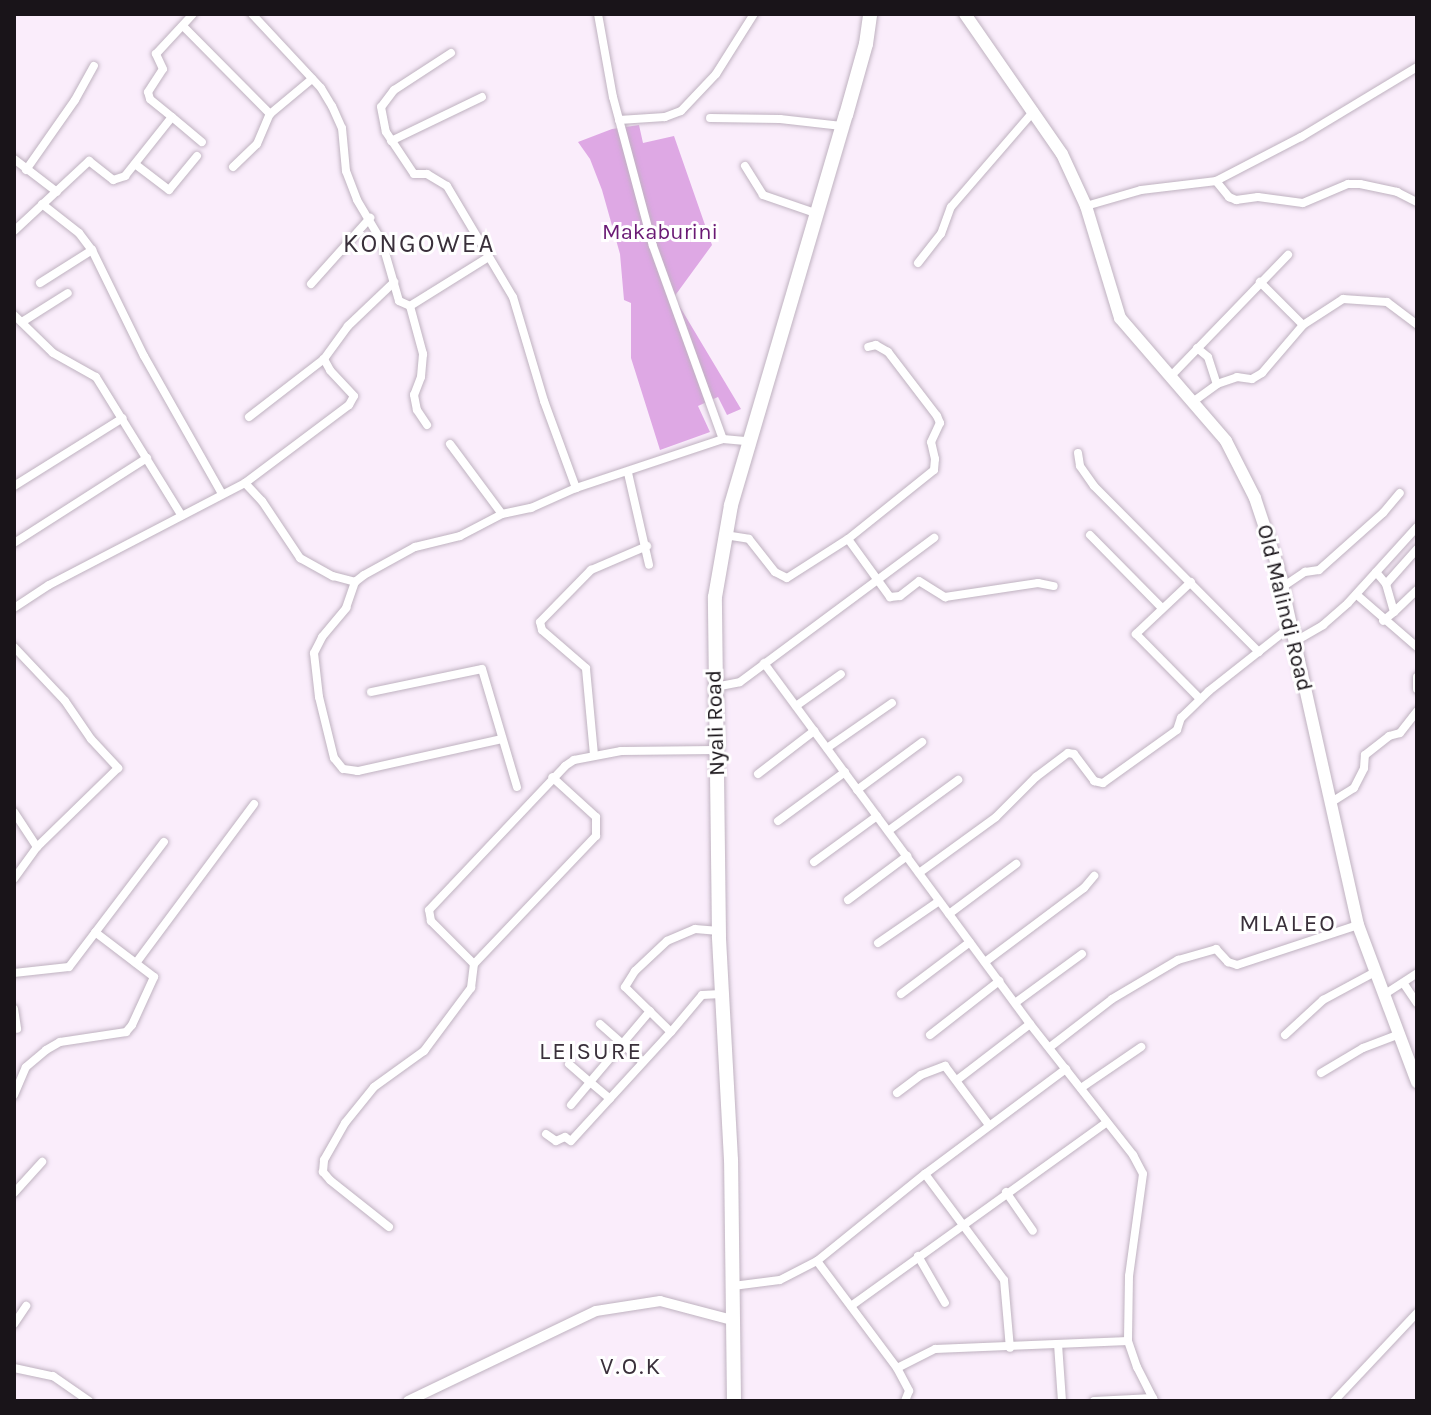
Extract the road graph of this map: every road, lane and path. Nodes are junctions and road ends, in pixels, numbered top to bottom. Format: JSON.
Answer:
{"nodes":[{"id":1,"x":193,"y":14,"type":"edge"},
{"id":2,"x":252,"y":14,"type":"edge"},
{"id":3,"x":598,"y":14,"type":"edge"},
{"id":4,"x":754,"y":14,"type":"edge"},
{"id":5,"x":864,"y":14,"type":"edge"},
{"id":6,"x":870,"y":14,"type":"edge"},
{"id":7,"x":965,"y":14,"type":"edge"},
{"id":8,"x":183,"y":26,"type":"junction"},
{"id":9,"x":451,"y":53,"type":"dead end"},
{"id":10,"x":859,"y":64,"type":"junction"},
{"id":11,"x":94,"y":66,"type":"dead end"},
{"id":12,"x":1417,"y":67,"type":"edge"},
{"id":13,"x":312,"y":79,"type":"junction"},
{"id":14,"x":482,"y":97,"type":"dead end"},
{"id":15,"x":1034,"y":111,"type":"junction"},
{"id":16,"x":270,"y":114,"type":"junction"},
{"id":17,"x":172,"y":117,"type":"junction"},
{"id":18,"x":710,"y":118,"type":"dead end"},
{"id":19,"x":619,"y":120,"type":"junction"},
{"id":20,"x":842,"y":126,"type":"junction"},
{"id":21,"x":391,"y":141,"type":"junction"},
{"id":22,"x":202,"y":142,"type":"dead end"},
{"id":23,"x":197,"y":156,"type":"dead end"},
{"id":24,"x":14,"y":159,"type":"edge"},
{"id":25,"x":135,"y":164,"type":"junction"},
{"id":26,"x":745,"y":166,"type":"dead end"},
{"id":27,"x":233,"y":167,"type":"dead end"},
{"id":28,"x":26,"y":170,"type":"junction"},
{"id":29,"x":1216,"y":181,"type":"junction"},
{"id":30,"x":57,"y":192,"type":"junction"},
{"id":31,"x":1417,"y":202,"type":"edge"},
{"id":32,"x":42,"y":204,"type":"junction"},
{"id":33,"x":1086,"y":206,"type":"junction"},
{"id":34,"x":815,"y":213,"type":"junction"},
{"id":35,"x":370,"y":218,"type":"junction"},
{"id":36,"x":14,"y":231,"type":"edge"},
{"id":37,"x":92,"y":250,"type":"junction"},
{"id":38,"x":1288,"y":255,"type":"dead end"},
{"id":39,"x":487,"y":258,"type":"junction"},
{"id":40,"x":918,"y":263,"type":"dead end"},
{"id":41,"x":394,"y":282,"type":"junction"},
{"id":42,"x":1260,"y":282,"type":"junction"},
{"id":43,"x":40,"y":283,"type":"dead end"},
{"id":44,"x":311,"y":284,"type":"dead end"},
{"id":45,"x":68,"y":293,"type":"dead end"},
{"id":46,"x":410,"y":306,"type":"junction"},
{"id":47,"x":18,"y":319,"type":"edge"},
{"id":48,"x":1303,"y":325,"type":"junction"},
{"id":49,"x":1417,"y":325,"type":"edge"},
{"id":50,"x":868,"y":347,"type":"dead end"},
{"id":51,"x":1197,"y":348,"type":"junction"},
{"id":52,"x":324,"y":359,"type":"junction"},
{"id":53,"x":1170,"y":377,"type":"junction"},
{"id":54,"x":1217,"y":384,"type":"junction"},
{"id":55,"x":1194,"y":401,"type":"junction"},
{"id":56,"x":249,"y":417,"type":"dead end"},
{"id":57,"x":123,"y":418,"type":"junction"},
{"id":58,"x":427,"y":425,"type":"dead end"},
{"id":59,"x":723,"y":439,"type":"junction"},
{"id":60,"x":748,"y":441,"type":"junction"},
{"id":61,"x":450,"y":444,"type":"dead end"},
{"id":62,"x":1078,"y":453,"type":"dead end"},
{"id":63,"x":147,"y":458,"type":"junction"},
{"id":64,"x":628,"y":473,"type":"junction"},
{"id":65,"x":245,"y":483,"type":"junction"},
{"id":66,"x":14,"y":486,"type":"edge"},
{"id":67,"x":576,"y":488,"type":"junction"},
{"id":68,"x":1400,"y":493,"type":"dead end"},
{"id":69,"x":222,"y":494,"type":"junction"},
{"id":70,"x":502,"y":514,"type":"junction"},
{"id":71,"x":182,"y":516,"type":"junction"},
{"id":72,"x":1417,"y":527,"type":"edge"},
{"id":73,"x":724,"y":535,"type":"junction"},
{"id":74,"x":1090,"y":535,"type":"dead end"},
{"id":75,"x":934,"y":538,"type":"dead end"},
{"id":76,"x":848,"y":539,"type":"junction"},
{"id":77,"x":14,"y":543,"type":"edge"},
{"id":78,"x":647,"y":546,"type":"junction"},
{"id":79,"x":1417,"y":549,"type":"edge"},
{"id":80,"x":649,"y":565,"type":"dead end"},
{"id":81,"x":1376,"y":572,"type":"junction"},
{"id":82,"x":876,"y":580,"type":"junction"},
{"id":83,"x":355,"y":582,"type":"junction"},
{"id":84,"x":1191,"y":582,"type":"junction"},
{"id":85,"x":1386,"y":584,"type":"junction"},
{"id":86,"x":1054,"y":586,"type":"dead end"},
{"id":87,"x":1281,"y":588,"type":"junction"},
{"id":88,"x":1417,"y":590,"type":"edge"},
{"id":89,"x":1357,"y":595,"type":"junction"},
{"id":90,"x":14,"y":608,"type":"edge"},
{"id":91,"x":1162,"y":608,"type":"junction"},
{"id":92,"x":1394,"y":612,"type":"junction"},
{"id":93,"x":1383,"y":621,"type":"junction"},
{"id":94,"x":1290,"y":627,"type":"junction"},
{"id":95,"x":1294,"y":642,"type":"junction"},
{"id":96,"x":14,"y":647,"type":"edge"},
{"id":97,"x":1417,"y":647,"type":"edge"},
{"id":98,"x":1259,"y":652,"type":"junction"},
{"id":99,"x":764,"y":663,"type":"junction"},
{"id":100,"x":841,"y":674,"type":"dead end"},
{"id":101,"x":1417,"y":677,"type":"edge"},
{"id":102,"x":715,"y":687,"type":"junction"},
{"id":103,"x":1417,"y":689,"type":"edge"},
{"id":104,"x":371,"y":692,"type":"dead end"},
{"id":105,"x":1200,"y":699,"type":"junction"},
{"id":106,"x":892,"y":703,"type":"dead end"},
{"id":107,"x":796,"y":706,"type":"junction"},
{"id":108,"x":1417,"y":711,"type":"edge"},
{"id":109,"x":814,"y":731,"type":"junction"},
{"id":110,"x":502,"y":739,"type":"junction"},
{"id":111,"x":922,"y":742,"type":"dead end"},
{"id":112,"x":827,"y":748,"type":"junction"},
{"id":113,"x":716,"y":750,"type":"junction"},
{"id":114,"x":594,"y":755,"type":"junction"},
{"id":115,"x":845,"y":772,"type":"junction"},
{"id":116,"x":758,"y":774,"type":"dead end"},
{"id":117,"x":552,"y":777,"type":"junction"},
{"id":118,"x":958,"y":780,"type":"dead end"},
{"id":119,"x":517,"y":787,"type":"dead end"},
{"id":120,"x":857,"y":790,"type":"junction"},
{"id":121,"x":1330,"y":803,"type":"junction"},
{"id":122,"x":254,"y":804,"type":"dead end"},
{"id":123,"x":14,"y":812,"type":"edge"},
{"id":124,"x":877,"y":816,"type":"junction"},
{"id":125,"x":778,"y":821,"type":"dead end"},
{"id":126,"x":888,"y":831,"type":"junction"},
{"id":127,"x":164,"y":842,"type":"dead end"},
{"id":128,"x":37,"y":847,"type":"junction"},
{"id":129,"x":907,"y":856,"type":"junction"},
{"id":130,"x":814,"y":862,"type":"dead end"},
{"id":131,"x":1016,"y":864,"type":"dead end"},
{"id":132,"x":919,"y":873,"type":"junction"},
{"id":133,"x":1094,"y":876,"type":"dead end"},
{"id":134,"x":14,"y":879,"type":"edge"},
{"id":135,"x":848,"y":900,"type":"dead end"},
{"id":136,"x":939,"y":901,"type":"junction"},
{"id":137,"x":949,"y":914,"type":"junction"},
{"id":138,"x":1358,"y":925,"type":"junction"},
{"id":139,"x":719,"y":931,"type":"junction"},
{"id":140,"x":95,"y":932,"type":"junction"},
{"id":141,"x":970,"y":942,"type":"junction"},
{"id":142,"x":878,"y":943,"type":"dead end"},
{"id":143,"x":1082,"y":954,"type":"dead end"},
{"id":144,"x":985,"y":962,"type":"junction"},
{"id":145,"x":136,"y":963,"type":"junction"},
{"id":146,"x":474,"y":964,"type":"junction"},
{"id":147,"x":1375,"y":972,"type":"junction"},
{"id":148,"x":14,"y":973,"type":"edge"},
{"id":149,"x":1417,"y":973,"type":"edge"},
{"id":150,"x":999,"y":981,"type":"junction"},
{"id":151,"x":1404,"y":984,"type":"junction"},
{"id":152,"x":721,"y":994,"type":"junction"},
{"id":153,"x":901,"y":994,"type":"dead end"},
{"id":154,"x":1385,"y":994,"type":"junction"},
{"id":155,"x":1015,"y":1003,"type":"junction"},
{"id":156,"x":1417,"y":1003,"type":"edge"},
{"id":157,"x":14,"y":1009,"type":"edge"},
{"id":158,"x":650,"y":1011,"type":"junction"},
{"id":159,"x":600,"y":1024,"type":"dead end"},
{"id":160,"x":1030,"y":1024,"type":"junction"},
{"id":161,"x":17,"y":1029,"type":"dead end"},
{"id":162,"x":671,"y":1032,"type":"junction"},
{"id":163,"x":1400,"y":1034,"type":"junction"},
{"id":164,"x":930,"y":1035,"type":"dead end"},
{"id":165,"x":1285,"y":1035,"type":"dead end"},
{"id":166,"x":622,"y":1043,"type":"junction"},
{"id":167,"x":1050,"y":1047,"type":"junction"},
{"id":168,"x":1141,"y":1047,"type":"dead end"},
{"id":169,"x":643,"y":1062,"type":"junction"},
{"id":170,"x":569,"y":1064,"type":"dead end"},
{"id":171,"x":1066,"y":1069,"type":"junction"},
{"id":172,"x":1321,"y":1073,"type":"dead end"},
{"id":173,"x":957,"y":1080,"type":"junction"},
{"id":174,"x":590,"y":1082,"type":"junction"},
{"id":175,"x":1417,"y":1082,"type":"edge"},
{"id":176,"x":1081,"y":1088,"type":"junction"},
{"id":177,"x":897,"y":1093,"type":"dead end"},
{"id":178,"x":14,"y":1095,"type":"edge"},
{"id":179,"x":610,"y":1099,"type":"junction"},
{"id":180,"x":571,"y":1105,"type":"dead end"},
{"id":181,"x":1107,"y":1122,"type":"junction"},
{"id":182,"x":989,"y":1125,"type":"junction"},
{"id":183,"x":546,"y":1134,"type":"dead end"},
{"id":184,"x":42,"y":1162,"type":"dead end"},
{"id":185,"x":925,"y":1174,"type":"junction"},
{"id":186,"x":1006,"y":1192,"type":"junction"},
{"id":187,"x":14,"y":1193,"type":"edge"},
{"id":188,"x":963,"y":1223,"type":"junction"},
{"id":189,"x":389,"y":1227,"type":"dead end"},
{"id":190,"x":1033,"y":1231,"type":"dead end"},
{"id":191,"x":918,"y":1256,"type":"junction"},
{"id":192,"x":817,"y":1261,"type":"junction"},
{"id":193,"x":733,"y":1286,"type":"junction"},
{"id":194,"x":945,"y":1303,"type":"dead end"},
{"id":195,"x":26,"y":1306,"type":"dead end"},
{"id":196,"x":851,"y":1306,"type":"junction"},
{"id":197,"x":1417,"y":1313,"type":"edge"},
{"id":198,"x":732,"y":1320,"type":"junction"},
{"id":199,"x":14,"y":1324,"type":"edge"},
{"id":200,"x":1128,"y":1341,"type":"junction"},
{"id":201,"x":1058,"y":1344,"type":"junction"},
{"id":202,"x":1010,"y":1348,"type":"junction"},
{"id":203,"x":14,"y":1368,"type":"edge"},
{"id":204,"x":897,"y":1368,"type":"junction"},
{"id":205,"x":909,"y":1399,"type":"edge"},
{"id":206,"x":1154,"y":1400,"type":"edge"},
{"id":207,"x":89,"y":1401,"type":"edge"},
{"id":208,"x":408,"y":1401,"type":"edge"},
{"id":209,"x":734,"y":1401,"type":"edge"},
{"id":210,"x":1062,"y":1401,"type":"edge"},
{"id":211,"x":1094,"y":1401,"type":"edge"},
{"id":212,"x":1334,"y":1401,"type":"edge"}],
"edges":[{"from":1,"to":8,"type":"street"},
{"from":2,"to":13,"type":"street"},
{"from":3,"to":19,"type":"street"},
{"from":4,"to":19,"type":"street"},
{"from":5,"to":10,"type":"highway","name":"Nyali Road"},
{"from":6,"to":10,"type":"highway","name":"Nyali Road"},
{"from":7,"to":15,"type":"main road","name":"Old Malindi Road"},
{"from":8,"to":16,"type":"street"},
{"from":8,"to":17,"type":"street"},
{"from":9,"to":21,"type":"street"},
{"from":10,"to":20,"type":"highway","name":"Nyali Road"},
{"from":11,"to":28,"type":"street"},
{"from":12,"to":29,"type":"street"},
{"from":13,"to":16,"type":"street"},
{"from":13,"to":35,"type":"street"},
{"from":14,"to":21,"type":"street"},
{"from":15,"to":33,"type":"main road","name":"Old Malindi Road"},
{"from":15,"to":40,"type":"street"},
{"from":16,"to":27,"type":"street"},
{"from":17,"to":22,"type":"street"},
{"from":17,"to":25,"type":"street"},
{"from":18,"to":20,"type":"street"},
{"from":19,"to":59,"type":"street"},
{"from":20,"to":34,"type":"highway","name":"Nyali Road"},
{"from":21,"to":39,"type":"street"},
{"from":23,"to":25,"type":"street"},
{"from":24,"to":28,"type":"street"},
{"from":25,"to":30,"type":"street"},
{"from":26,"to":34,"type":"street"},
{"from":28,"to":30,"type":"street"},
{"from":29,"to":31,"type":"street"},
{"from":29,"to":33,"type":"street"},
{"from":30,"to":32,"type":"street"},
{"from":32,"to":36,"type":"street"},
{"from":32,"to":37,"type":"street"},
{"from":33,"to":53,"type":"main road","name":"Old Malindi Road"},
{"from":34,"to":60,"type":"highway","name":"Nyali Road"},
{"from":35,"to":41,"type":"street"},
{"from":35,"to":44,"type":"street"},
{"from":37,"to":43,"type":"street"},
{"from":37,"to":69,"type":"street"},
{"from":38,"to":42,"type":"street"},
{"from":39,"to":46,"type":"street"},
{"from":39,"to":67,"type":"street"},
{"from":41,"to":46,"type":"street"},
{"from":41,"to":52,"type":"street"},
{"from":42,"to":48,"type":"street"},
{"from":42,"to":51,"type":"street"},
{"from":45,"to":47,"type":"street"},
{"from":46,"to":58,"type":"street"},
{"from":47,"to":57,"type":"street"},
{"from":48,"to":49,"type":"street"},
{"from":48,"to":54,"type":"street"},
{"from":50,"to":76,"type":"street"},
{"from":51,"to":53,"type":"street"},
{"from":51,"to":54,"type":"street"},
{"from":52,"to":56,"type":"street"},
{"from":52,"to":65,"type":"street"},
{"from":53,"to":55,"type":"main road","name":"Old Malindi Road"},
{"from":54,"to":55,"type":"street"},
{"from":55,"to":87,"type":"main road","name":"Old Malindi Road"},
{"from":57,"to":63,"type":"street"},
{"from":57,"to":66,"type":"street"},
{"from":59,"to":60,"type":"street"},
{"from":59,"to":64,"type":"street"},
{"from":60,"to":73,"type":"highway","name":"Nyali Road"},
{"from":61,"to":70,"type":"street"},
{"from":62,"to":84,"type":"street"},
{"from":63,"to":71,"type":"street"},
{"from":63,"to":77,"type":"street"},
{"from":64,"to":67,"type":"street"},
{"from":64,"to":78,"type":"street"},
{"from":65,"to":69,"type":"street"},
{"from":65,"to":83,"type":"street"},
{"from":67,"to":70,"type":"street"},
{"from":68,"to":87,"type":"street"},
{"from":69,"to":71,"type":"street"},
{"from":70,"to":83,"type":"street"},
{"from":71,"to":90,"type":"street"},
{"from":72,"to":81,"type":"street"},
{"from":73,"to":76,"type":"street"},
{"from":73,"to":102,"type":"highway","name":"Nyali Road"},
{"from":74,"to":91,"type":"street"},
{"from":75,"to":82,"type":"street"},
{"from":76,"to":82,"type":"street"},
{"from":78,"to":80,"type":"street"},
{"from":78,"to":114,"type":"street"},
{"from":79,"to":85,"type":"street"},
{"from":81,"to":85,"type":"street"},
{"from":81,"to":89,"type":"street"},
{"from":82,"to":86,"type":"street"},
{"from":82,"to":99,"type":"street"},
{"from":83,"to":110,"type":"street"},
{"from":84,"to":91,"type":"street"},
{"from":84,"to":98,"type":"street"},
{"from":85,"to":92,"type":"street"},
{"from":87,"to":94,"type":"main road","name":"Old Malindi Road"},
{"from":88,"to":92,"type":"street"},
{"from":89,"to":93,"type":"street"},
{"from":89,"to":95,"type":"street"},
{"from":91,"to":105,"type":"street"},
{"from":92,"to":93,"type":"street"},
{"from":93,"to":97,"type":"street"},
{"from":94,"to":95,"type":"main road","name":"Old Malindi Road"},
{"from":94,"to":98,"type":"street"},
{"from":95,"to":121,"type":"main road","name":"Old Malindi Road"},
{"from":96,"to":128,"type":"street"},
{"from":98,"to":105,"type":"street"},
{"from":99,"to":102,"type":"street"},
{"from":99,"to":107,"type":"street"},
{"from":100,"to":107,"type":"street"},
{"from":101,"to":103,"type":"street"},
{"from":102,"to":113,"type":"highway","name":"Nyali Road"},
{"from":104,"to":110,"type":"street"},
{"from":105,"to":132,"type":"street"},
{"from":106,"to":112,"type":"street"},
{"from":107,"to":109,"type":"street"},
{"from":108,"to":121,"type":"street"},
{"from":109,"to":112,"type":"street"},
{"from":109,"to":116,"type":"street"},
{"from":110,"to":119,"type":"street"},
{"from":111,"to":120,"type":"street"},
{"from":112,"to":115,"type":"street"},
{"from":113,"to":114,"type":"street"},
{"from":113,"to":139,"type":"highway","name":"Nyali Road"},
{"from":114,"to":117,"type":"street"},
{"from":115,"to":120,"type":"street"},
{"from":115,"to":125,"type":"street"},
{"from":117,"to":146,"type":"street"},
{"from":117,"to":146,"type":"street"},
{"from":118,"to":126,"type":"street"},
{"from":120,"to":124,"type":"street"},
{"from":121,"to":138,"type":"main road","name":"Old Malindi Road"},
{"from":122,"to":145,"type":"street"},
{"from":123,"to":128,"type":"street"},
{"from":124,"to":126,"type":"street"},
{"from":124,"to":130,"type":"street"},
{"from":126,"to":129,"type":"street"},
{"from":127,"to":140,"type":"street"},
{"from":128,"to":134,"type":"street"},
{"from":129,"to":132,"type":"street"},
{"from":129,"to":135,"type":"street"},
{"from":131,"to":137,"type":"street"},
{"from":132,"to":136,"type":"street"},
{"from":133,"to":144,"type":"street"},
{"from":136,"to":137,"type":"street"},
{"from":136,"to":142,"type":"street"},
{"from":137,"to":141,"type":"street"},
{"from":138,"to":147,"type":"main road","name":"Old Malindi Road"},
{"from":138,"to":167,"type":"street"},
{"from":139,"to":152,"type":"highway","name":"Nyali Road"},
{"from":139,"to":158,"type":"street"},
{"from":140,"to":145,"type":"street"},
{"from":140,"to":148,"type":"street"},
{"from":141,"to":144,"type":"street"},
{"from":141,"to":153,"type":"street"},
{"from":143,"to":155,"type":"street"},
{"from":144,"to":150,"type":"street"},
{"from":145,"to":178,"type":"street"},
{"from":146,"to":189,"type":"street"},
{"from":147,"to":154,"type":"main road","name":"Old Malindi Road"},
{"from":147,"to":165,"type":"street"},
{"from":149,"to":151,"type":"street"},
{"from":150,"to":155,"type":"street"},
{"from":150,"to":164,"type":"street"},
{"from":151,"to":154,"type":"street"},
{"from":151,"to":156,"type":"street"},
{"from":152,"to":162,"type":"street"},
{"from":152,"to":193,"type":"highway","name":"Nyali Road"},
{"from":154,"to":163,"type":"main road","name":"Old Malindi Road"},
{"from":155,"to":160,"type":"street"},
{"from":157,"to":161,"type":"street"},
{"from":158,"to":162,"type":"street"},
{"from":158,"to":166,"type":"street"},
{"from":159,"to":166,"type":"street"},
{"from":160,"to":167,"type":"street"},
{"from":160,"to":173,"type":"street"},
{"from":162,"to":169,"type":"street"},
{"from":163,"to":172,"type":"street"},
{"from":163,"to":175,"type":"main road","name":"Old Malindi Road"},
{"from":166,"to":169,"type":"street"},
{"from":166,"to":174,"type":"street"},
{"from":167,"to":171,"type":"street"},
{"from":168,"to":176,"type":"street"},
{"from":169,"to":179,"type":"street"},
{"from":170,"to":174,"type":"street"},
{"from":171,"to":176,"type":"street"},
{"from":171,"to":182,"type":"street"},
{"from":173,"to":177,"type":"street"},
{"from":173,"to":182,"type":"street"},
{"from":174,"to":179,"type":"street"},
{"from":174,"to":180,"type":"street"},
{"from":176,"to":181,"type":"street"},
{"from":179,"to":183,"type":"street"},
{"from":181,"to":186,"type":"street"},
{"from":181,"to":200,"type":"street"},
{"from":182,"to":185,"type":"street"},
{"from":184,"to":187,"type":"street"},
{"from":185,"to":188,"type":"street"},
{"from":185,"to":192,"type":"street"},
{"from":186,"to":188,"type":"street"},
{"from":186,"to":190,"type":"street"},
{"from":188,"to":191,"type":"street"},
{"from":188,"to":202,"type":"street"},
{"from":191,"to":194,"type":"street"},
{"from":191,"to":196,"type":"street"},
{"from":192,"to":193,"type":"street"},
{"from":192,"to":196,"type":"street"},
{"from":193,"to":198,"type":"highway","name":"Nyali Road"},
{"from":195,"to":199,"type":"street"},
{"from":196,"to":204,"type":"street"},
{"from":197,"to":212,"type":"street"},
{"from":198,"to":208,"type":"street"},
{"from":198,"to":209,"type":"highway","name":"Nyali Road"},
{"from":200,"to":201,"type":"street"},
{"from":200,"to":206,"type":"street"},
{"from":201,"to":202,"type":"street"},
{"from":201,"to":210,"type":"street"},
{"from":202,"to":204,"type":"street"},
{"from":203,"to":207,"type":"street"},
{"from":204,"to":205,"type":"street"},
{"from":206,"to":211,"type":"street"}]}
